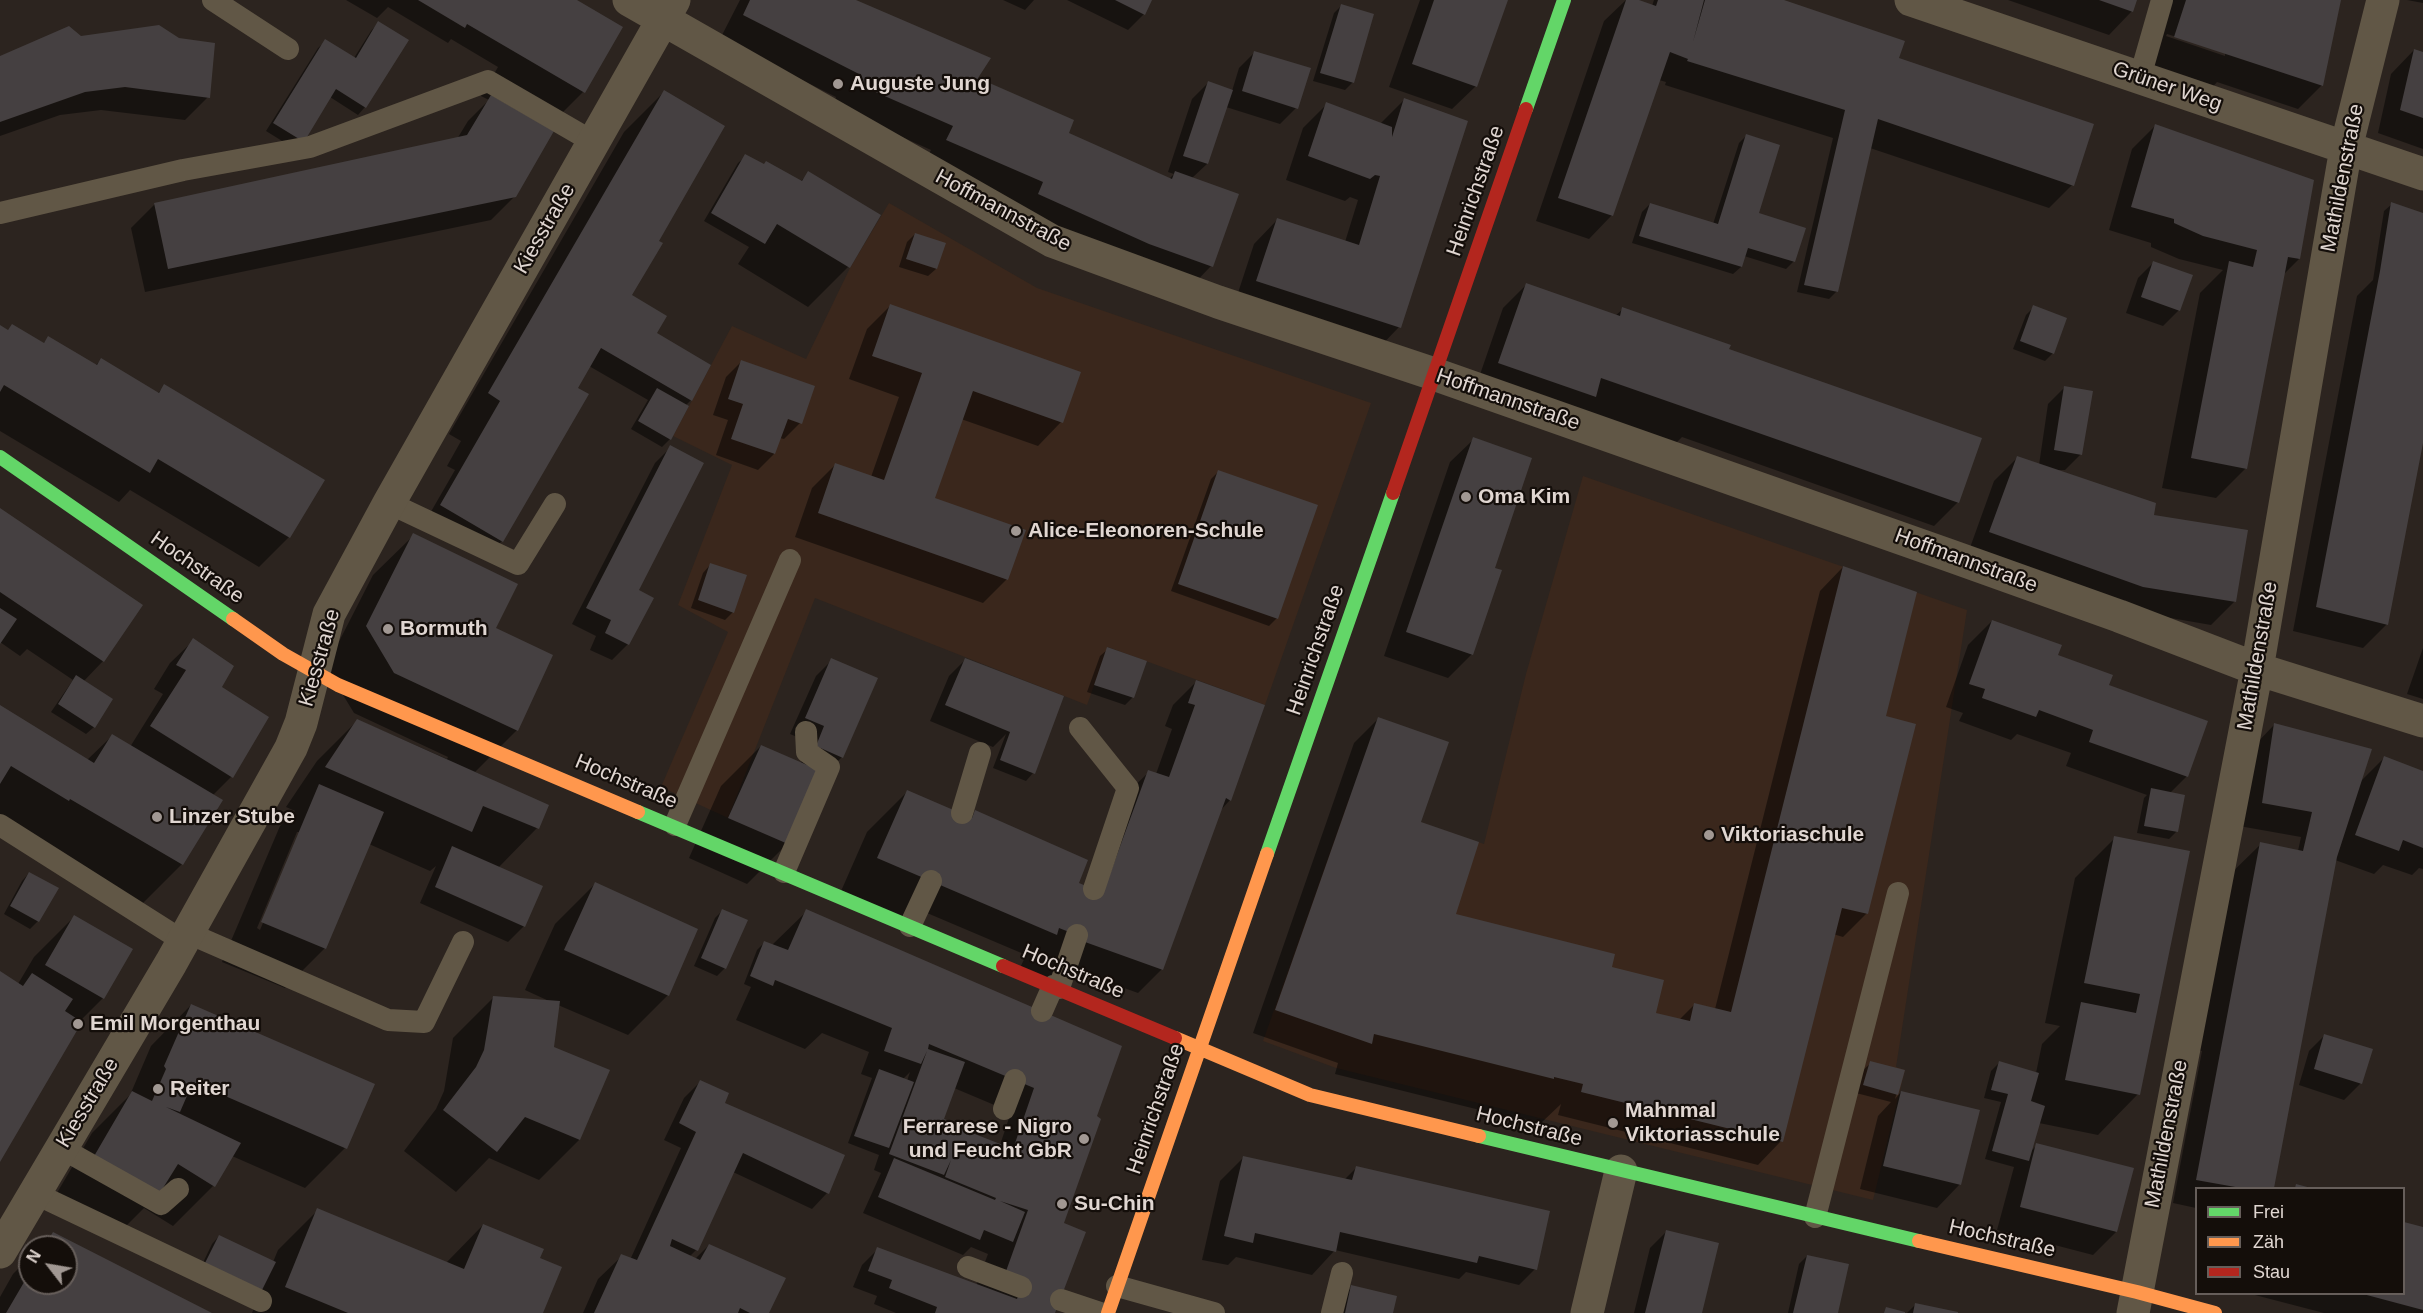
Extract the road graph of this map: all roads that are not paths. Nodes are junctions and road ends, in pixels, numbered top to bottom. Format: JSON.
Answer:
{"nodes":[{"id":1,"x":213,"y":0,"type":"edge"},
{"id":2,"x":629,"y":0,"type":"edge"},
{"id":3,"x":1564,"y":0,"type":"edge"},
{"id":4,"x":1911,"y":0,"type":"edge"},
{"id":5,"x":2162,"y":0,"type":"edge"},
{"id":6,"x":2383,"y":0,"type":"edge"},
{"id":7,"x":669,"y":10,"type":"edge"},
{"id":8,"x":288,"y":49,"type":"dead end"},
{"id":9,"x":2140,"y":77,"type":"junction"},
{"id":10,"x":595,"y":143,"type":"junction"},
{"id":11,"x":2346,"y":148,"type":"junction"},
{"id":12,"x":2423,"y":174,"type":"edge"},
{"id":13,"x":0,"y":213,"type":"edge"},
{"id":14,"x":1434,"y":374,"type":"junction"},
{"id":15,"x":0,"y":457,"type":"edge"},
{"id":16,"x":389,"y":503,"type":"junction"},
{"id":17,"x":555,"y":504,"type":"dead end"},
{"id":18,"x":790,"y":560,"type":"dead end"},
{"id":19,"x":2257,"y":669,"type":"junction"},
{"id":20,"x":313,"y":672,"type":"junction"},
{"id":21,"x":2423,"y":721,"type":"edge"},
{"id":22,"x":1080,"y":728,"type":"dead end"},
{"id":23,"x":806,"y":732,"type":"dead end"},
{"id":24,"x":980,"y":753,"type":"dead end"},
{"id":25,"x":962,"y":813,"type":"dead end"},
{"id":26,"x":0,"y":825,"type":"edge"},
{"id":27,"x":675,"y":825,"type":"junction"},
{"id":28,"x":784,"y":872,"type":"junction"},
{"id":29,"x":931,"y":881,"type":"dead end"},
{"id":30,"x":1094,"y":889,"type":"dead end"},
{"id":31,"x":1898,"y":893,"type":"dead end"},
{"id":32,"x":910,"y":926,"type":"junction"},
{"id":33,"x":1077,"y":935,"type":"dead end"},
{"id":34,"x":186,"y":937,"type":"junction"},
{"id":35,"x":463,"y":942,"type":"dead end"},
{"id":36,"x":1056,"y":987,"type":"junction"},
{"id":37,"x":1042,"y":1011,"type":"dead end"},
{"id":38,"x":1200,"y":1048,"type":"junction"},
{"id":39,"x":1015,"y":1080,"type":"dead end"},
{"id":40,"x":1004,"y":1108,"type":"dead end"},
{"id":41,"x":61,"y":1148,"type":"junction"},
{"id":42,"x":1621,"y":1171,"type":"junction"},
{"id":43,"x":178,"y":1190,"type":"dead end"},
{"id":44,"x":31,"y":1199,"type":"junction"},
{"id":45,"x":1815,"y":1216,"type":"junction"},
{"id":46,"x":0,"y":1252,"type":"edge"},
{"id":47,"x":968,"y":1268,"type":"dead end"},
{"id":48,"x":1342,"y":1273,"type":"dead end"},
{"id":49,"x":169,"y":1274,"type":"dead end"},
{"id":50,"x":1117,"y":1286,"type":"junction"},
{"id":51,"x":1021,"y":1287,"type":"dead end"},
{"id":52,"x":1061,"y":1300,"type":"dead end"},
{"id":53,"x":261,"y":1301,"type":"dead end"},
{"id":54,"x":2135,"y":1303,"type":"edge"},
{"id":55,"x":1100,"y":1313,"type":"edge"},
{"id":56,"x":1107,"y":1313,"type":"edge"},
{"id":57,"x":1214,"y":1313,"type":"edge"},
{"id":58,"x":1332,"y":1313,"type":"edge"},
{"id":59,"x":1587,"y":1313,"type":"edge"},
{"id":60,"x":2215,"y":1313,"type":"edge"}],
"edges":[{"from":1,"to":8,"type":"lane"},
{"from":2,"to":7,"type":"street","name":"Hoffmannstraße"},
{"from":3,"to":14,"type":"street","name":"Heinrichstraße"},
{"from":4,"to":9,"type":"street","name":"Grüner Weg"},
{"from":5,"to":9,"type":"lane"},
{"from":6,"to":11,"type":"street","name":"Mathildenstraße"},
{"from":7,"to":10,"type":"street","name":"Kiesstraße"},
{"from":7,"to":14,"type":"street","name":"Hoffmannstraße"},
{"from":9,"to":11,"type":"street","name":"Grüner Weg"},
{"from":10,"to":13,"type":"lane"},
{"from":10,"to":16,"type":"street","name":"Kiesstraße"},
{"from":11,"to":12,"type":"street","name":"Grüner Weg"},
{"from":11,"to":19,"type":"street","name":"Mathildenstraße"},
{"from":14,"to":19,"type":"street","name":"Hoffmannstraße"},
{"from":14,"to":38,"type":"street","name":"Heinrichstraße"},
{"from":15,"to":20,"type":"street","name":"Hochstraße"},
{"from":16,"to":17,"type":"lane"},
{"from":16,"to":20,"type":"street","name":"Kiesstraße"},
{"from":18,"to":27,"type":"lane"},
{"from":19,"to":21,"type":"street","name":"Hoffmannstraße"},
{"from":19,"to":54,"type":"street","name":"Mathildenstraße"},
{"from":20,"to":27,"type":"street","name":"Hochstraße"},
{"from":20,"to":34,"type":"street","name":"Kiesstraße"},
{"from":22,"to":30,"type":"lane"},
{"from":23,"to":28,"type":"lane"},
{"from":24,"to":25,"type":"lane"},
{"from":26,"to":34,"type":"lane"},
{"from":27,"to":28,"type":"street","name":"Hochstraße"},
{"from":28,"to":32,"type":"street","name":"Hochstraße"},
{"from":29,"to":32,"type":"lane"},
{"from":31,"to":45,"type":"lane"},
{"from":32,"to":36,"type":"street","name":"Hochstraße"},
{"from":33,"to":36,"type":"lane"},
{"from":34,"to":35,"type":"lane"},
{"from":34,"to":41,"type":"street","name":"Kiesstraße"},
{"from":36,"to":37,"type":"lane"},
{"from":36,"to":38,"type":"street","name":"Hochstraße"},
{"from":38,"to":42,"type":"street","name":"Hochstraße"},
{"from":38,"to":50,"type":"street","name":"Heinrichstraße"},
{"from":39,"to":40,"type":"lane"},
{"from":41,"to":43,"type":"lane"},
{"from":41,"to":44,"type":"street","name":"Kiesstraße"},
{"from":42,"to":45,"type":"street","name":"Hochstraße"},
{"from":42,"to":59,"type":"street"},
{"from":44,"to":46,"type":"street","name":"Kiesstraße"},
{"from":44,"to":49,"type":"lane"},
{"from":44,"to":53,"type":"lane"},
{"from":45,"to":54,"type":"street","name":"Hochstraße"},
{"from":47,"to":51,"type":"lane"},
{"from":48,"to":58,"type":"lane"},
{"from":50,"to":56,"type":"street","name":"Heinrichstraße"},
{"from":50,"to":57,"type":"lane"},
{"from":52,"to":55,"type":"lane"},
{"from":54,"to":60,"type":"street","name":"Hochstraße"}]}
